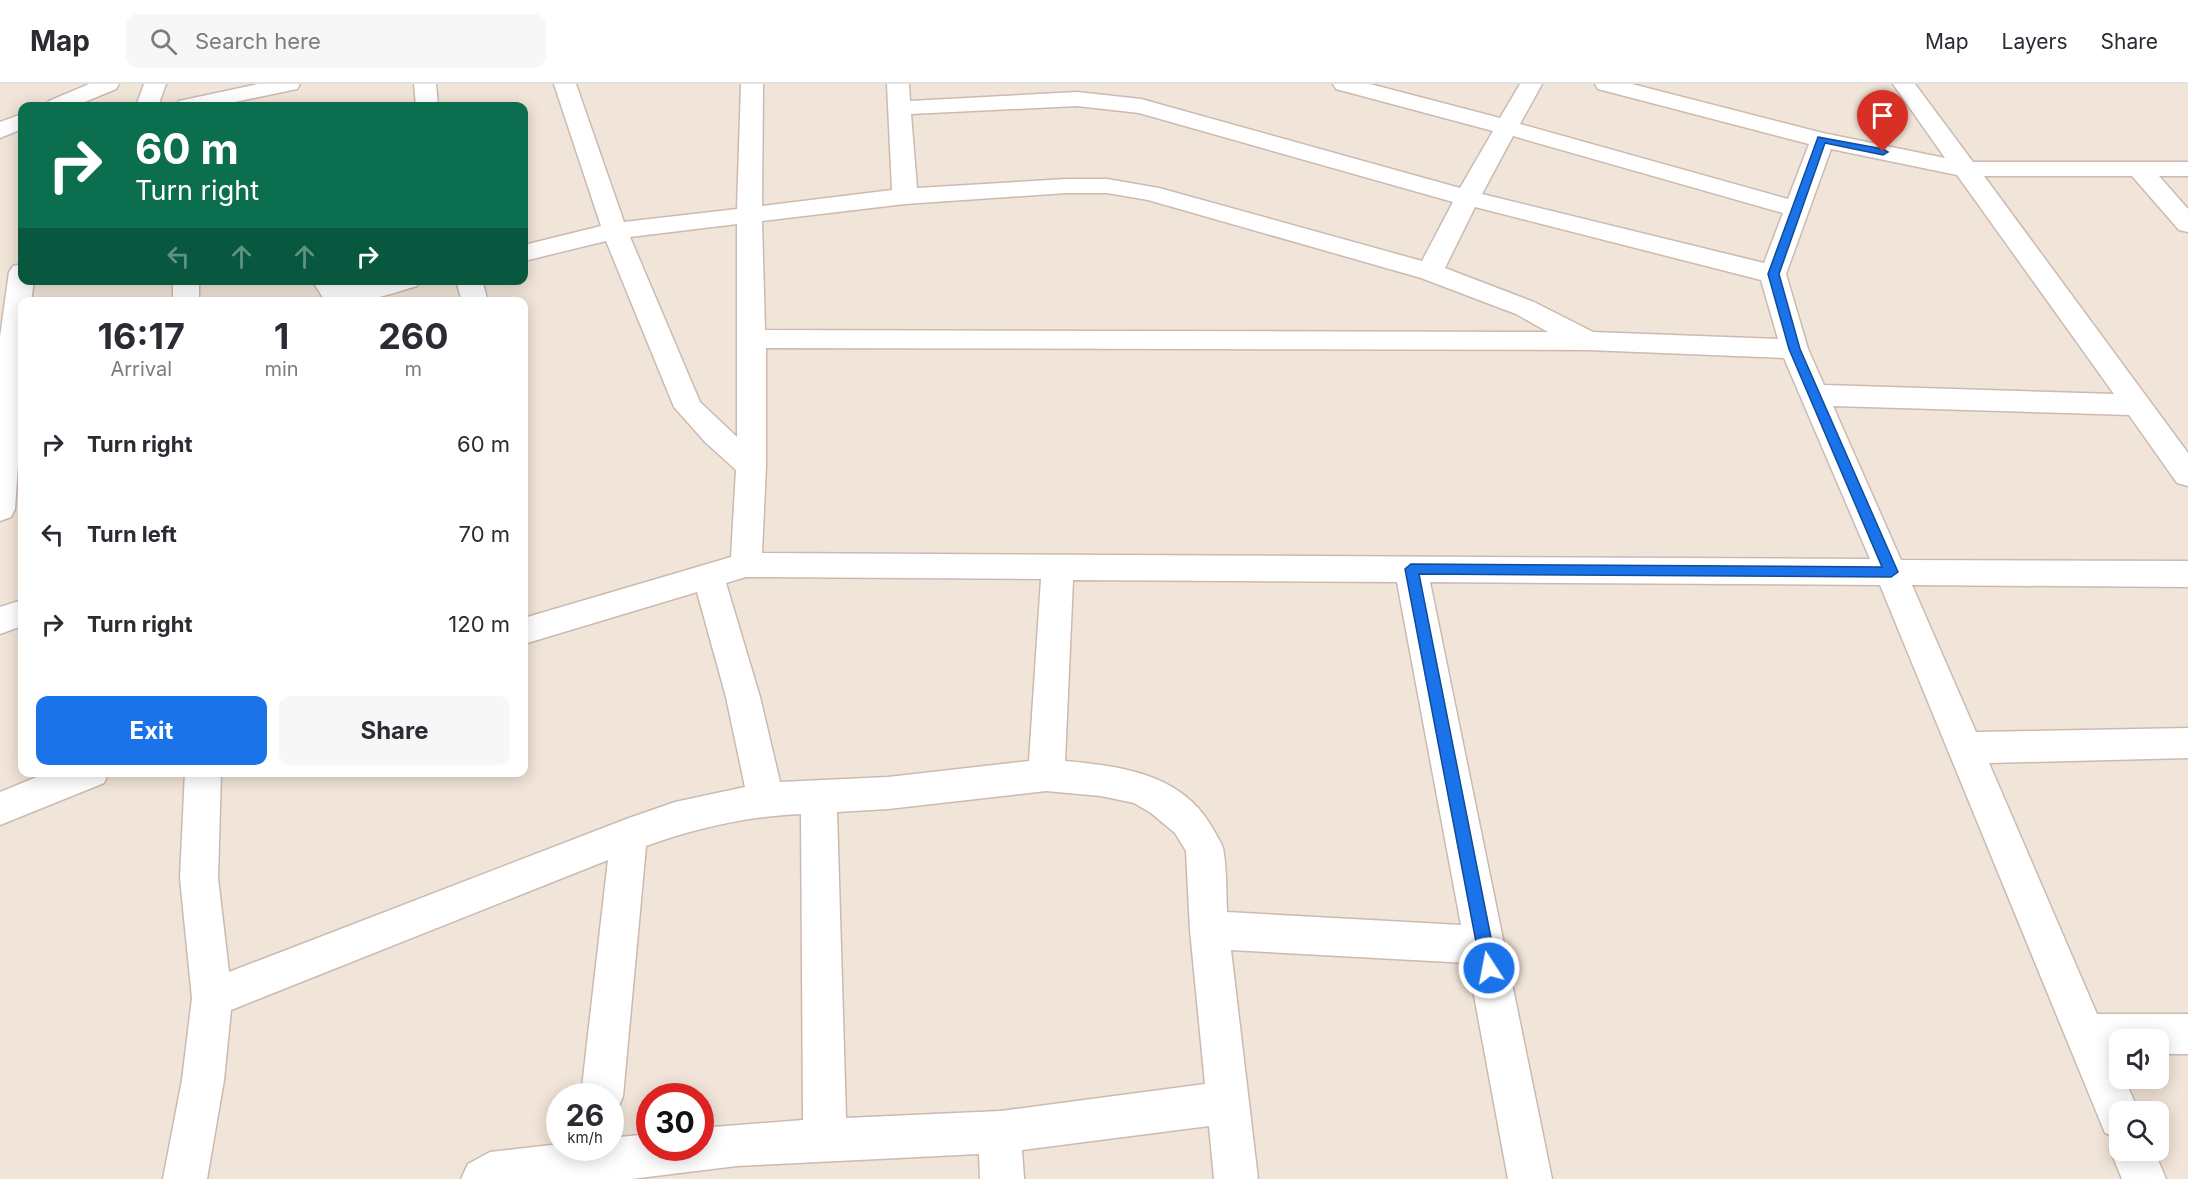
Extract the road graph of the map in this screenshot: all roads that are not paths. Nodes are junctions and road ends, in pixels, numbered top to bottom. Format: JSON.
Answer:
{"nodes":[{"id":1,"x":108,"y":84,"type":"edge"},
{"id":2,"x":155,"y":84,"type":"edge"},
{"id":3,"x":289,"y":84,"type":"edge"},
{"id":4,"x":296,"y":84,"type":"edge"},
{"id":5,"x":424,"y":84,"type":"edge"},
{"id":6,"x":565,"y":84,"type":"edge"},
{"id":7,"x":752,"y":84,"type":"edge"},
{"id":8,"x":1344,"y":84,"type":"edge"},
{"id":9,"x":1531,"y":84,"type":"edge"},
{"id":10,"x":1606,"y":84,"type":"edge"},
{"id":11,"x":1904,"y":84,"type":"edge"},
{"id":12,"x":899,"y":96,"type":"edge"},
{"id":13,"x":66,"y":102,"type":"edge"},
{"id":14,"x":148,"y":102,"type":"edge"},
{"id":15,"x":206,"y":102,"type":"edge"},
{"id":16,"x":299,"y":102,"type":"edge"},
{"id":17,"x":426,"y":102,"type":"edge"},
{"id":18,"x":18,"y":124,"type":"edge"},
{"id":19,"x":1506,"y":127,"type":"junction"},
{"id":20,"x":0,"y":131,"type":"edge"},
{"id":21,"x":1822,"y":140,"type":"junction"},
{"id":22,"x":1965,"y":169,"type":"junction"},
{"id":23,"x":2140,"y":170,"type":"junction"},
{"id":24,"x":2188,"y":170,"type":"edge"},
{"id":25,"x":905,"y":196,"type":"junction"},
{"id":26,"x":1467,"y":198,"type":"junction"},
{"id":27,"x":1796,"y":209,"type":"junction"},
{"id":28,"x":749,"y":216,"type":"junction"},
{"id":29,"x":2188,"y":224,"type":"edge"},
{"id":30,"x":615,"y":231,"type":"junction"},
{"id":31,"x":528,"y":252,"type":"edge"},
{"id":32,"x":1430,"y":272,"type":"junction"},
{"id":33,"x":1773,"y":274,"type":"junction"},
{"id":34,"x":19,"y":285,"type":"edge"},
{"id":35,"x":327,"y":285,"type":"edge"},
{"id":36,"x":387,"y":285,"type":"edge"},
{"id":37,"x":7,"y":321,"type":"edge"},
{"id":38,"x":752,"y":339,"type":"junction"},
{"id":39,"x":1588,"y":340,"type":"junction"},
{"id":40,"x":1794,"y":349,"type":"junction"},
{"id":41,"x":1814,"y":395,"type":"junction"},
{"id":42,"x":2137,"y":405,"type":"junction"},
{"id":43,"x":4,"y":410,"type":"edge"},
{"id":44,"x":751,"y":466,"type":"junction"},
{"id":45,"x":2188,"y":475,"type":"edge"},
{"id":46,"x":0,"y":504,"type":"edge"},
{"id":47,"x":0,"y":509,"type":"edge"},
{"id":48,"x":746,"y":565,"type":"junction"},
{"id":49,"x":1058,"y":567,"type":"junction"},
{"id":50,"x":1411,"y":569,"type":"junction"},
{"id":51,"x":1891,"y":572,"type":"junction"},
{"id":52,"x":2188,"y":574,"type":"edge"},
{"id":53,"x":708,"y":576,"type":"junction"},
{"id":54,"x":18,"y":614,"type":"edge"},
{"id":55,"x":0,"y":621,"type":"edge"},
{"id":56,"x":528,"y":630,"type":"edge"},
{"id":57,"x":2188,"y":743,"type":"edge"},
{"id":58,"x":1965,"y":747,"type":"junction"},
{"id":59,"x":1046,"y":775,"type":"junction"},
{"id":60,"x":79,"y":777,"type":"edge"},
{"id":61,"x":203,"y":777,"type":"edge"},
{"id":62,"x":819,"y":797,"type":"junction"},
{"id":63,"x":766,"y":799,"type":"junction"},
{"id":64,"x":0,"y":810,"type":"edge"},
{"id":65,"x":629,"y":835,"type":"junction"},
{"id":66,"x":1209,"y":930,"type":"junction"},
{"id":67,"x":1485,"y":945,"type":"junction"},
{"id":68,"x":212,"y":998,"type":"junction"},
{"id":69,"x":2085,"y":1034,"type":"junction"},
{"id":70,"x":2188,"y":1034,"type":"edge"},
{"id":71,"x":603,"y":1083,"type":"edge"},
{"id":72,"x":2113,"y":1101,"type":"edge"},
{"id":73,"x":1228,"y":1102,"type":"junction"},
{"id":74,"x":1000,"y":1132,"type":"junction"},
{"id":75,"x":825,"y":1140,"type":"junction"},
{"id":76,"x":624,"y":1152,"type":"edge"},
{"id":77,"x":559,"y":1161,"type":"edge"},
{"id":78,"x":2137,"y":1161,"type":"edge"},
{"id":79,"x":185,"y":1179,"type":"edge"},
{"id":80,"x":483,"y":1179,"type":"edge"},
{"id":81,"x":1002,"y":1179,"type":"edge"},
{"id":82,"x":1236,"y":1179,"type":"edge"},
{"id":83,"x":1530,"y":1179,"type":"edge"},
{"id":84,"x":2144,"y":1179,"type":"edge"}],
"edges":[{"from":1,"to":13,"type":"street"},
{"from":2,"to":14,"type":"street"},
{"from":3,"to":15,"type":"street"},
{"from":4,"to":16,"type":"street"},
{"from":5,"to":17,"type":"street"},
{"from":6,"to":30,"type":"street"},
{"from":7,"to":28,"type":"street"},
{"from":8,"to":19,"type":"street"},
{"from":9,"to":19,"type":"street"},
{"from":10,"to":21,"type":"street"},
{"from":11,"to":22,"type":"street"},
{"from":12,"to":25,"type":"street"},
{"from":12,"to":26,"type":"street"},
{"from":18,"to":20,"type":"street"},
{"from":19,"to":26,"type":"street"},
{"from":19,"to":27,"type":"street"},
{"from":21,"to":22,"type":"street"},
{"from":21,"to":27,"type":"street"},
{"from":22,"to":23,"type":"street"},
{"from":22,"to":42,"type":"street"},
{"from":23,"to":24,"type":"street"},
{"from":23,"to":29,"type":"street"},
{"from":25,"to":28,"type":"street"},
{"from":25,"to":32,"type":"street"},
{"from":26,"to":32,"type":"street"},
{"from":26,"to":33,"type":"street"},
{"from":27,"to":33,"type":"street"},
{"from":28,"to":30,"type":"street"},
{"from":28,"to":38,"type":"street"},
{"from":30,"to":31,"type":"street"},
{"from":30,"to":44,"type":"street"},
{"from":32,"to":39,"type":"street"},
{"from":33,"to":40,"type":"street"},
{"from":34,"to":37,"type":"street"},
{"from":35,"to":36,"type":"street"},
{"from":37,"to":43,"type":"street"},
{"from":38,"to":39,"type":"street"},
{"from":38,"to":44,"type":"street"},
{"from":39,"to":40,"type":"street"},
{"from":40,"to":41,"type":"street"},
{"from":41,"to":42,"type":"street"},
{"from":41,"to":51,"type":"street"},
{"from":42,"to":45,"type":"street"},
{"from":43,"to":46,"type":"street"},
{"from":44,"to":48,"type":"street"},
{"from":46,"to":47,"type":"street"},
{"from":48,"to":49,"type":"street"},
{"from":48,"to":53,"type":"street"},
{"from":49,"to":50,"type":"street"},
{"from":49,"to":59,"type":"street"},
{"from":50,"to":51,"type":"street"},
{"from":50,"to":67,"type":"street"},
{"from":51,"to":52,"type":"street"},
{"from":51,"to":58,"type":"street"},
{"from":53,"to":56,"type":"street"},
{"from":53,"to":63,"type":"street"},
{"from":54,"to":55,"type":"street"},
{"from":57,"to":58,"type":"street"},
{"from":58,"to":69,"type":"street"},
{"from":59,"to":62,"type":"street"},
{"from":59,"to":66,"type":"street"},
{"from":60,"to":64,"type":"street"},
{"from":61,"to":68,"type":"street"},
{"from":62,"to":63,"type":"street"},
{"from":62,"to":75,"type":"street"},
{"from":63,"to":65,"type":"street"},
{"from":65,"to":68,"type":"street"},
{"from":65,"to":71,"type":"street"},
{"from":66,"to":67,"type":"street"},
{"from":66,"to":73,"type":"street"},
{"from":67,"to":83,"type":"street"},
{"from":68,"to":79,"type":"street"},
{"from":69,"to":70,"type":"street"},
{"from":69,"to":72,"type":"street"},
{"from":73,"to":74,"type":"street"},
{"from":73,"to":82,"type":"street"},
{"from":74,"to":75,"type":"street"},
{"from":74,"to":81,"type":"street"},
{"from":75,"to":76,"type":"street"},
{"from":77,"to":80,"type":"street"},
{"from":78,"to":84,"type":"street"}]}
